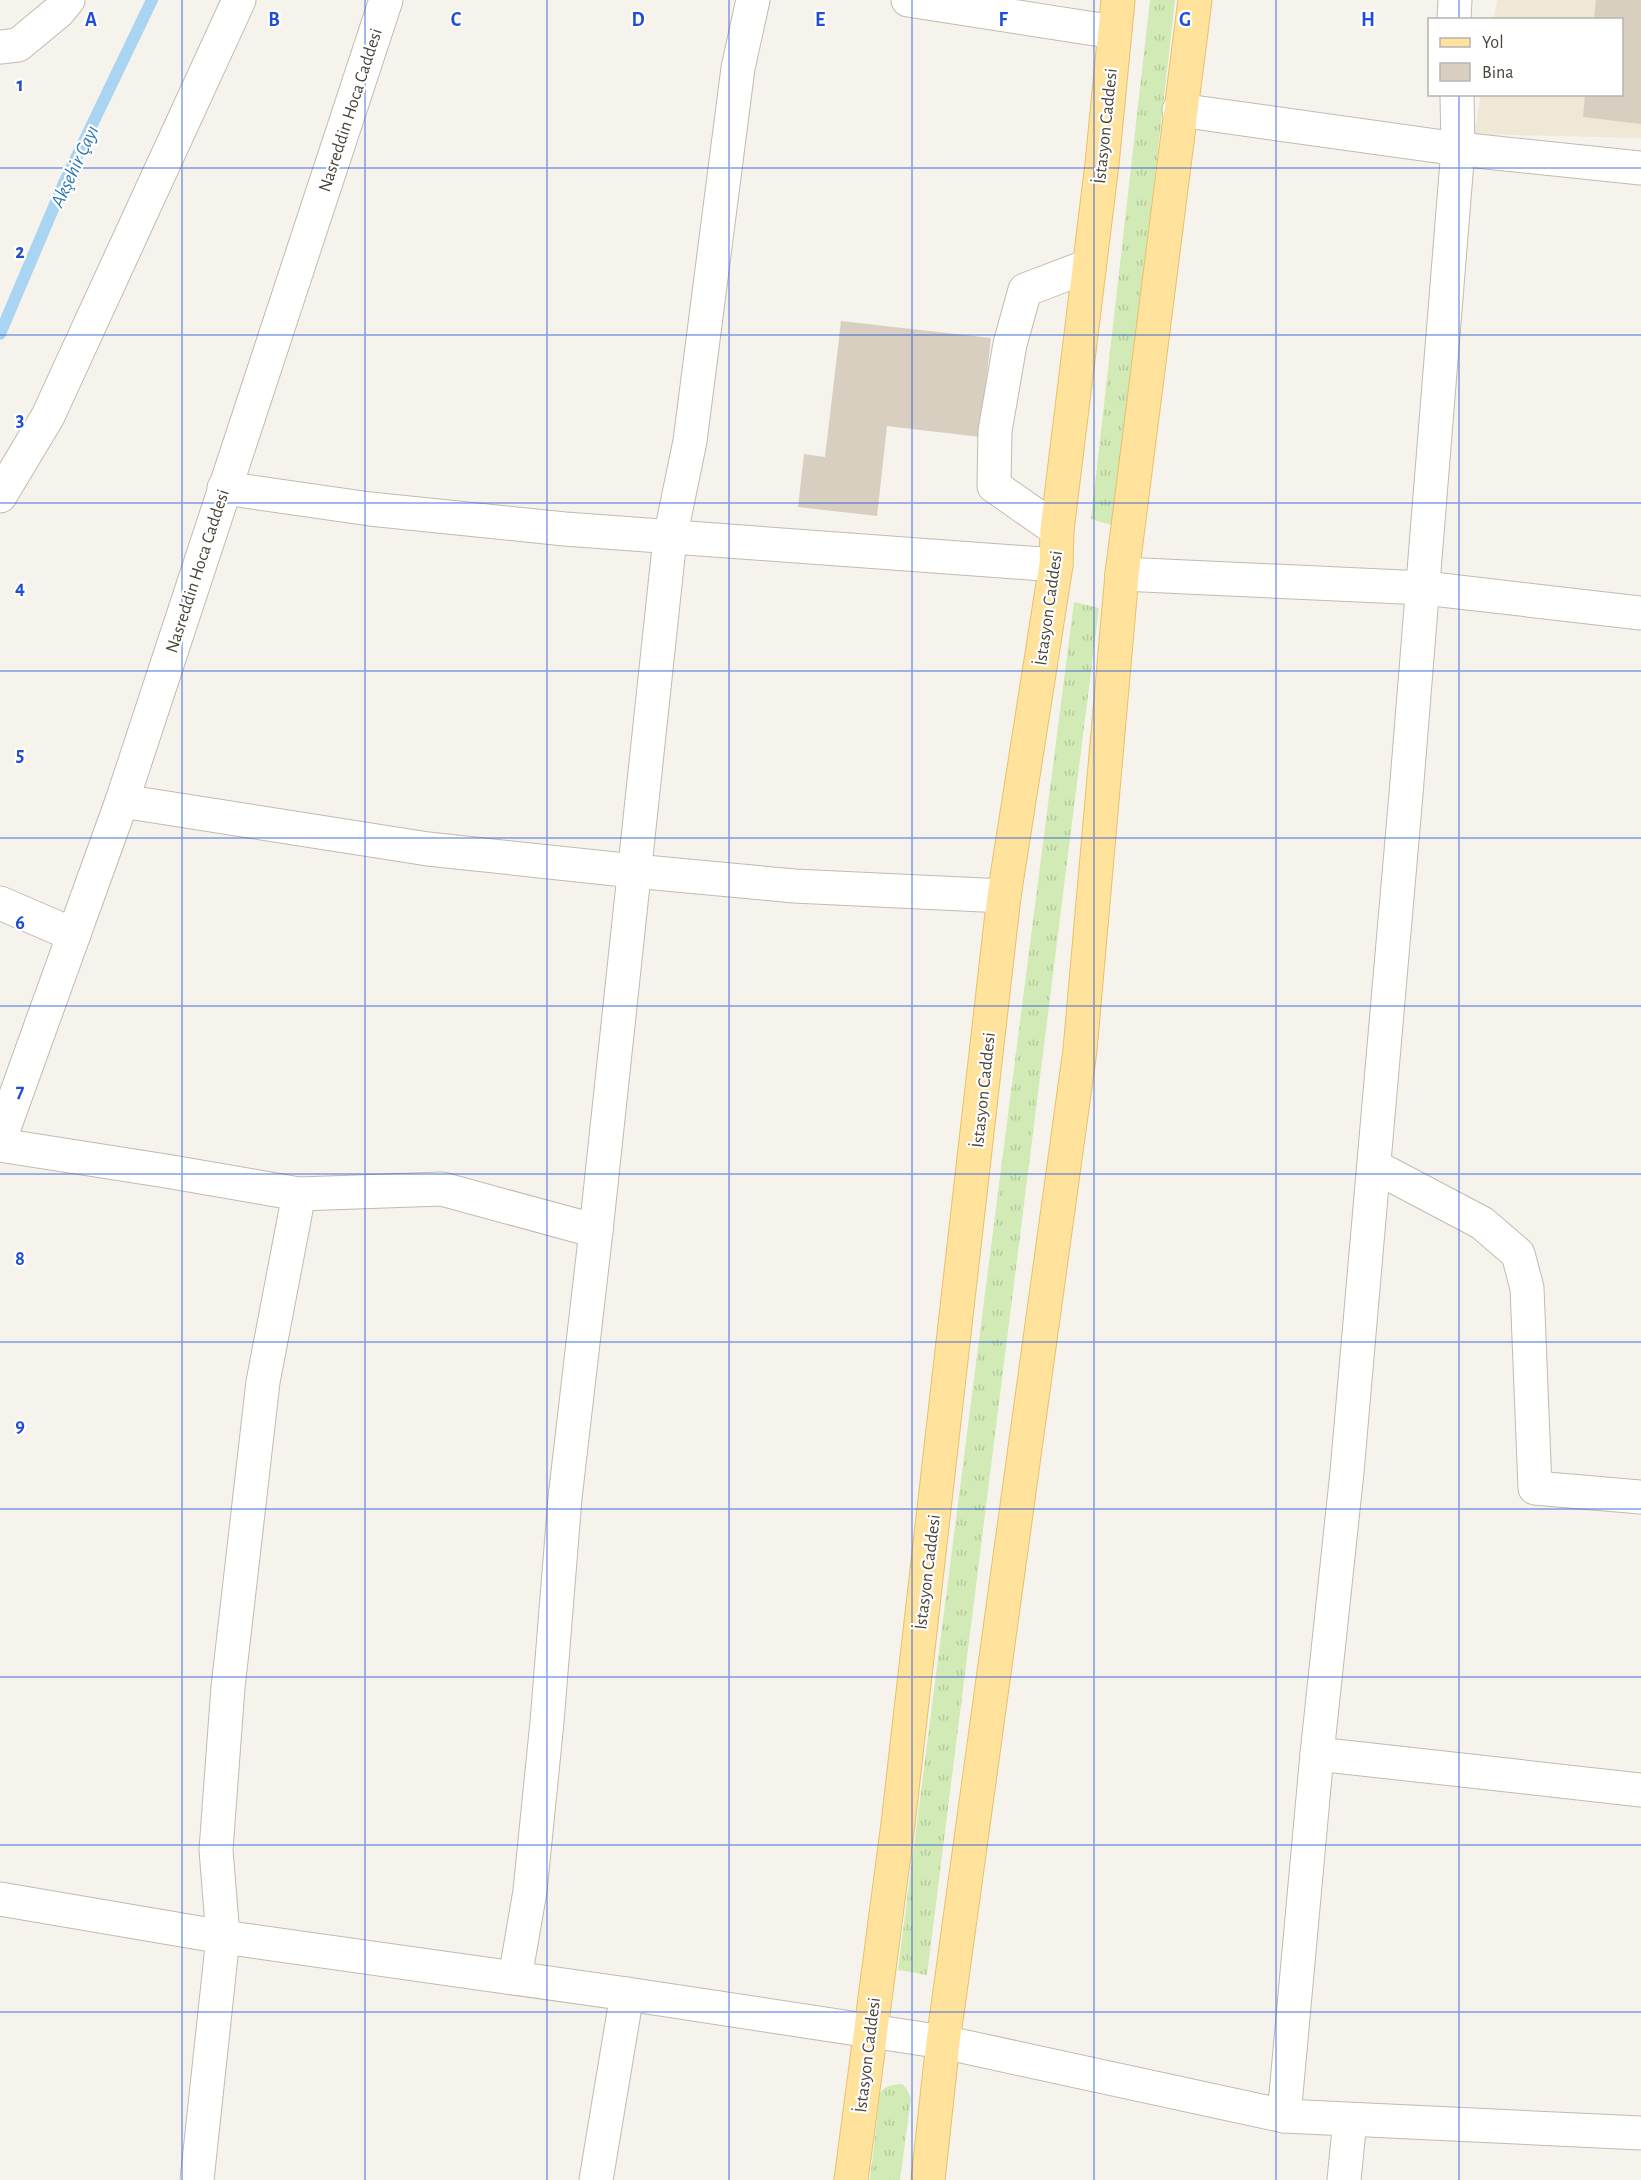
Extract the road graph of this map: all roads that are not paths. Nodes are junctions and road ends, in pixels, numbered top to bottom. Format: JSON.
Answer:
{"nodes":[{"id":1,"x":68,"y":0,"type":"edge"},
{"id":2,"x":239,"y":0,"type":"edge"},
{"id":3,"x":387,"y":0,"type":"edge"},
{"id":4,"x":753,"y":0,"type":"edge"},
{"id":5,"x":908,"y":0,"type":"edge"},
{"id":6,"x":1118,"y":0,"type":"edge"},
{"id":7,"x":1195,"y":0,"type":"edge"},
{"id":8,"x":1455,"y":0,"type":"edge"},
{"id":9,"x":1454,"y":18,"type":"edge"},
{"id":10,"x":1114,"y":32,"type":"junction"},
{"id":11,"x":0,"y":47,"type":"edge"},
{"id":12,"x":1457,"y":96,"type":"edge"},
{"id":13,"x":1179,"y":110,"type":"junction"},
{"id":14,"x":1458,"y":149,"type":"junction"},
{"id":15,"x":1641,"y":168,"type":"edge"},
{"id":16,"x":1088,"y":266,"type":"junction"},
{"id":17,"x":224,"y":488,"type":"junction"},
{"id":18,"x":0,"y":496,"type":"edge"},
{"id":19,"x":1057,"y":530,"type":"junction"},
{"id":20,"x":670,"y":538,"type":"junction"},
{"id":21,"x":1056,"y":565,"type":"junction"},
{"id":22,"x":1122,"y":574,"type":"junction"},
{"id":23,"x":1424,"y":588,"type":"junction"},
{"id":24,"x":1641,"y":613,"type":"edge"},
{"id":25,"x":122,"y":801,"type":"junction"},
{"id":26,"x":634,"y":872,"type":"junction"},
{"id":27,"x":1005,"y":896,"type":"junction"},
{"id":28,"x":0,"y":903,"type":"edge"},
{"id":29,"x":74,"y":935,"type":"junction"},
{"id":30,"x":0,"y":1139,"type":"edge"},
{"id":31,"x":0,"y":1145,"type":"edge"},
{"id":32,"x":1374,"y":1166,"type":"junction"},
{"id":33,"x":299,"y":1194,"type":"junction"},
{"id":34,"x":596,"y":1231,"type":"junction"},
{"id":35,"x":1641,"y":1497,"type":"edge"},
{"id":36,"x":1317,"y":1754,"type":"junction"},
{"id":37,"x":1641,"y":1790,"type":"edge"},
{"id":38,"x":0,"y":1899,"type":"edge"},
{"id":39,"x":223,"y":1937,"type":"junction"},
{"id":40,"x":514,"y":1978,"type":"junction"},
{"id":41,"x":627,"y":1994,"type":"junction"},
{"id":42,"x":870,"y":2032,"type":"junction"},
{"id":43,"x":943,"y":2042,"type":"junction"},
{"id":44,"x":1284,"y":2116,"type":"junction"},
{"id":45,"x":1350,"y":2120,"type":"junction"},
{"id":46,"x":1641,"y":2133,"type":"edge"},
{"id":47,"x":197,"y":2180,"type":"edge"},
{"id":48,"x":596,"y":2180,"type":"edge"},
{"id":49,"x":851,"y":2180,"type":"edge"},
{"id":50,"x":928,"y":2180,"type":"edge"},
{"id":51,"x":1344,"y":2180,"type":"edge"}],
"edges":[{"from":1,"to":11,"type":"street"},
{"from":2,"to":18,"type":"street"},
{"from":3,"to":17,"type":"street","name":"Nasreddin Hoca Caddesi"},
{"from":4,"to":20,"type":"street"},
{"from":5,"to":10,"type":"street"},
{"from":6,"to":10,"type":"main road","name":"İstasyon Caddesi"},
{"from":7,"to":13,"type":"main road"},
{"from":8,"to":9,"type":"street"},
{"from":10,"to":16,"type":"main road","name":"İstasyon Caddesi"},
{"from":12,"to":14,"type":"street"},
{"from":13,"to":14,"type":"street"},
{"from":13,"to":22,"type":"main road"},
{"from":14,"to":15,"type":"street"},
{"from":14,"to":23,"type":"street"},
{"from":16,"to":19,"type":"main road","name":"İstasyon Caddesi"},
{"from":16,"to":19,"type":"street"},
{"from":17,"to":20,"type":"street"},
{"from":17,"to":25,"type":"street","name":"Nasreddin Hoca Caddesi"},
{"from":19,"to":21,"type":"main road","name":"İstasyon Caddesi"},
{"from":20,"to":21,"type":"street"},
{"from":20,"to":26,"type":"street"},
{"from":21,"to":27,"type":"main road","name":"İstasyon Caddesi"},
{"from":22,"to":23,"type":"street"},
{"from":22,"to":43,"type":"main road"},
{"from":23,"to":24,"type":"street"},
{"from":23,"to":32,"type":"street"},
{"from":25,"to":26,"type":"street"},
{"from":25,"to":29,"type":"street","name":"Nasreddin Hoca Caddesi"},
{"from":26,"to":27,"type":"street"},
{"from":26,"to":34,"type":"street"},
{"from":27,"to":42,"type":"main road","name":"İstasyon Caddesi"},
{"from":28,"to":29,"type":"street"},
{"from":29,"to":30,"type":"street","name":"Nasreddin Hoca Caddesi"},
{"from":31,"to":33,"type":"street"},
{"from":32,"to":35,"type":"street"},
{"from":32,"to":36,"type":"street"},
{"from":33,"to":34,"type":"street"},
{"from":33,"to":39,"type":"street"},
{"from":34,"to":40,"type":"street"},
{"from":36,"to":37,"type":"street"},
{"from":36,"to":44,"type":"street"},
{"from":38,"to":39,"type":"street"},
{"from":39,"to":40,"type":"street"},
{"from":39,"to":47,"type":"street"},
{"from":40,"to":41,"type":"street"},
{"from":41,"to":42,"type":"street"},
{"from":41,"to":48,"type":"street"},
{"from":42,"to":43,"type":"street"},
{"from":42,"to":49,"type":"main road","name":"İstasyon Caddesi"},
{"from":43,"to":44,"type":"street"},
{"from":43,"to":50,"type":"main road"},
{"from":44,"to":45,"type":"street"},
{"from":45,"to":46,"type":"street"},
{"from":45,"to":51,"type":"street"}]}
